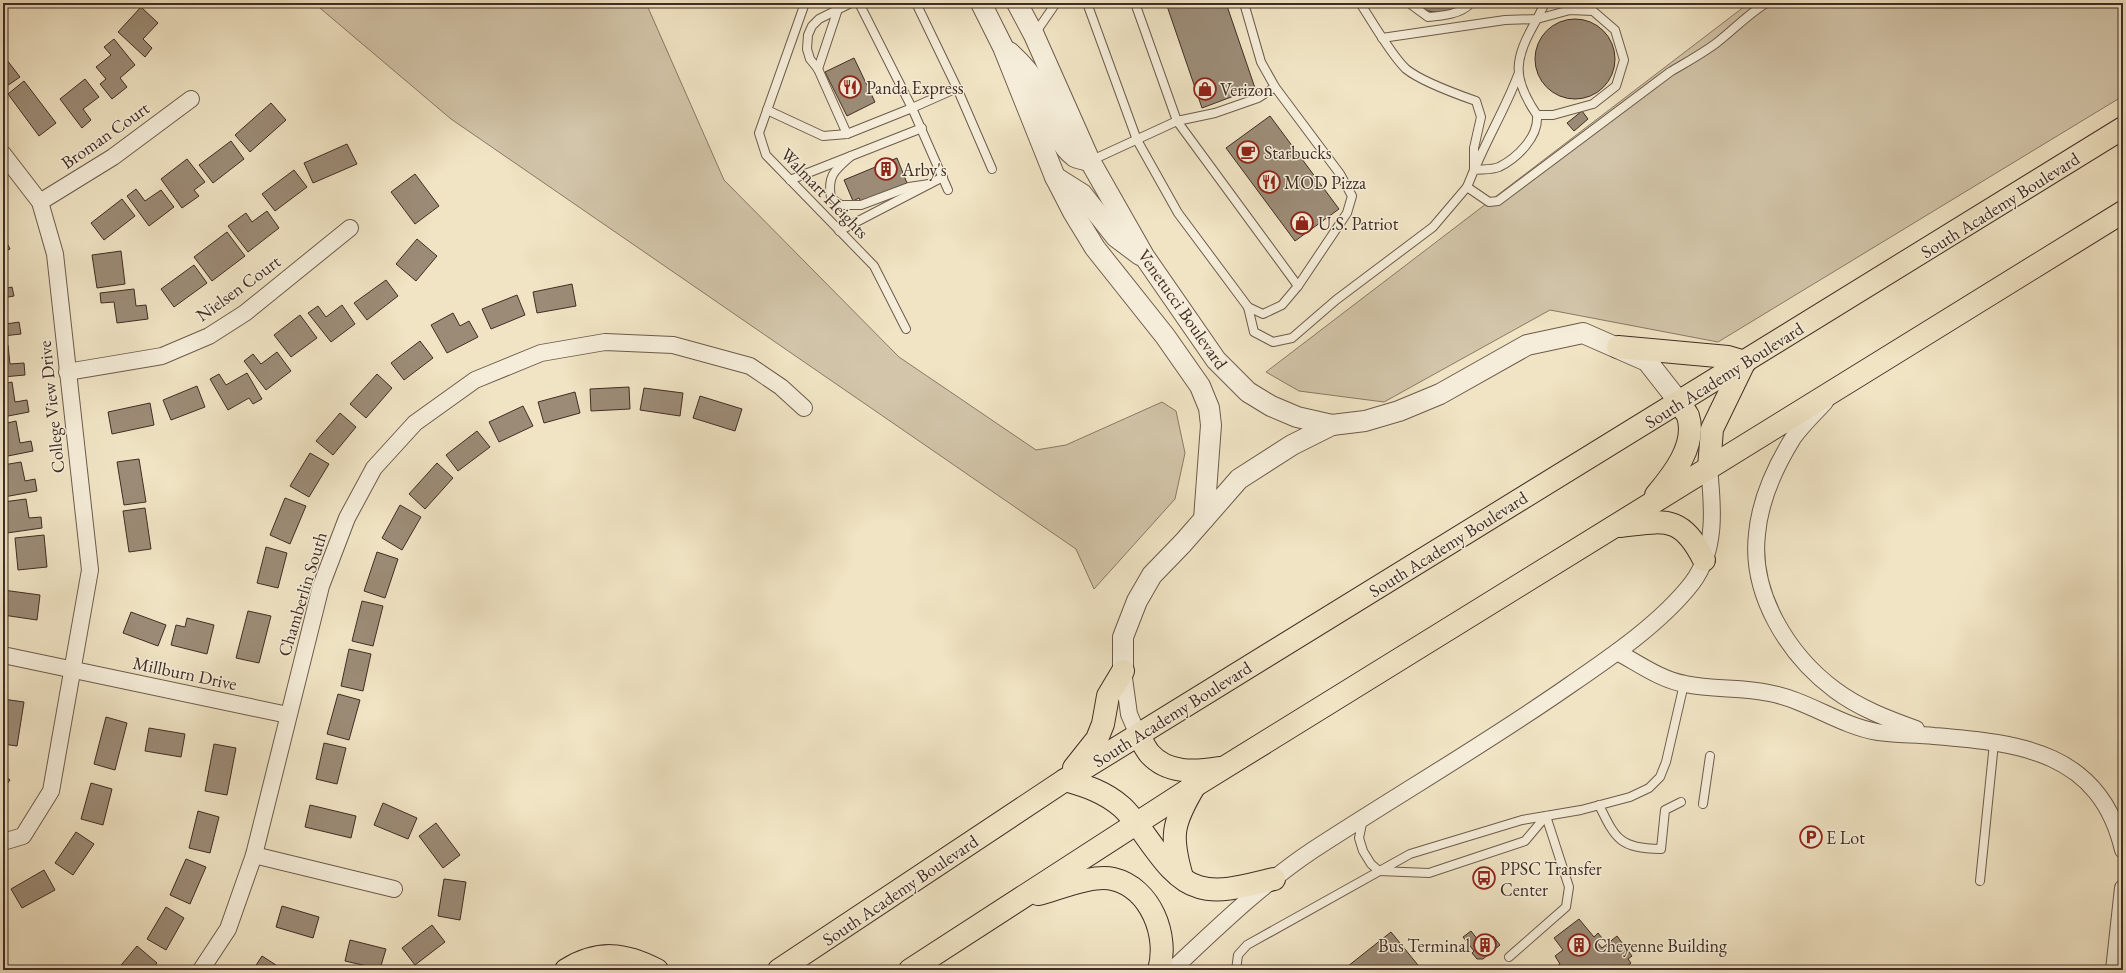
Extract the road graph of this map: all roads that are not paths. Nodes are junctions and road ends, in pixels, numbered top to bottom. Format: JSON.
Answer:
{"nodes":[{"id":1,"x":805,"y":3,"type":"edge"},
{"id":2,"x":858,"y":3,"type":"edge"},
{"id":3,"x":916,"y":3,"type":"edge"},
{"id":4,"x":981,"y":3,"type":"edge"},
{"id":5,"x":1017,"y":3,"type":"edge"},
{"id":6,"x":1056,"y":3,"type":"edge"},
{"id":7,"x":1087,"y":3,"type":"edge"},
{"id":8,"x":1135,"y":3,"type":"edge"},
{"id":9,"x":1244,"y":3,"type":"edge"},
{"id":10,"x":1360,"y":3,"type":"edge"},
{"id":11,"x":1409,"y":3,"type":"edge"},
{"id":12,"x":1471,"y":3,"type":"edge"},
{"id":13,"x":1545,"y":3,"type":"edge"},
{"id":14,"x":1766,"y":3,"type":"edge"},
{"id":15,"x":837,"y":12,"type":"junction"},
{"id":16,"x":1537,"y":19,"type":"junction"},
{"id":17,"x":1034,"y":36,"type":"junction"},
{"id":18,"x":1382,"y":38,"type":"junction"},
{"id":19,"x":1002,"y":47,"type":"junction"},
{"id":20,"x":818,"y":69,"type":"junction"},
{"id":21,"x":1518,"y":75,"type":"junction"},
{"id":22,"x":957,"y":88,"type":"junction"},
{"id":23,"x":1276,"y":88,"type":"junction"},
{"id":24,"x":191,"y":98,"type":"dead end"},
{"id":25,"x":912,"y":108,"type":"junction"},
{"id":26,"x":767,"y":110,"type":"junction"},
{"id":27,"x":1537,"y":115,"type":"junction"},
{"id":28,"x":1177,"y":121,"type":"junction"},
{"id":29,"x":922,"y":128,"type":"junction"},
{"id":30,"x":2123,"y":128,"type":"edge"},
{"id":31,"x":847,"y":134,"type":"junction"},
{"id":32,"x":1137,"y":140,"type":"junction"},
{"id":33,"x":3,"y":154,"type":"edge"},
{"id":34,"x":851,"y":156,"type":"junction"},
{"id":35,"x":1090,"y":162,"type":"junction"},
{"id":36,"x":992,"y":169,"type":"dead end"},
{"id":37,"x":1474,"y":170,"type":"junction"},
{"id":38,"x":943,"y":177,"type":"junction"},
{"id":39,"x":1055,"y":177,"type":"junction"},
{"id":40,"x":790,"y":180,"type":"junction"},
{"id":41,"x":929,"y":184,"type":"junction"},
{"id":42,"x":1467,"y":187,"type":"junction"},
{"id":43,"x":948,"y":190,"type":"dead end"},
{"id":44,"x":40,"y":202,"type":"junction"},
{"id":45,"x":2123,"y":212,"type":"edge"},
{"id":46,"x":350,"y":228,"type":"dead end"},
{"id":47,"x":839,"y":230,"type":"junction"},
{"id":48,"x":1144,"y":256,"type":"junction"},
{"id":49,"x":1298,"y":286,"type":"junction"},
{"id":50,"x":1248,"y":307,"type":"junction"},
{"id":51,"x":906,"y":328,"type":"dead end"},
{"id":52,"x":1618,"y":347,"type":"junction"},
{"id":53,"x":1745,"y":362,"type":"junction"},
{"id":54,"x":67,"y":372,"type":"junction"},
{"id":55,"x":1838,"y":387,"type":"junction"},
{"id":56,"x":1680,"y":403,"type":"junction"},
{"id":57,"x":804,"y":408,"type":"dead end"},
{"id":58,"x":1332,"y":425,"type":"junction"},
{"id":59,"x":1709,"y":468,"type":"junction"},
{"id":60,"x":1647,"y":506,"type":"junction"},
{"id":61,"x":1204,"y":519,"type":"junction"},
{"id":62,"x":1615,"y":526,"type":"junction"},
{"id":63,"x":1704,"y":560,"type":"junction"},
{"id":64,"x":1617,"y":652,"type":"junction"},
{"id":65,"x":3,"y":656,"type":"edge"},
{"id":66,"x":74,"y":669,"type":"junction"},
{"id":67,"x":1123,"y":671,"type":"junction"},
{"id":68,"x":1684,"y":684,"type":"junction"},
{"id":69,"x":288,"y":716,"type":"junction"},
{"id":70,"x":1138,"y":735,"type":"junction"},
{"id":71,"x":1935,"y":736,"type":"junction"},
{"id":72,"x":1994,"y":744,"type":"junction"},
{"id":73,"x":1710,"y":756,"type":"dead end"},
{"id":74,"x":1224,"y":767,"type":"junction"},
{"id":75,"x":1065,"y":780,"type":"junction"},
{"id":76,"x":1196,"y":785,"type":"junction"},
{"id":77,"x":1681,"y":802,"type":"dead end"},
{"id":78,"x":1703,"y":804,"type":"dead end"},
{"id":79,"x":1599,"y":806,"type":"junction"},
{"id":80,"x":1546,"y":816,"type":"junction"},
{"id":81,"x":1363,"y":819,"type":"junction"},
{"id":82,"x":1136,"y":822,"type":"junction"},
{"id":83,"x":3,"y":842,"type":"edge"},
{"id":84,"x":2123,"y":850,"type":"edge"},
{"id":85,"x":254,"y":856,"type":"junction"},
{"id":86,"x":1379,"y":872,"type":"junction"},
{"id":87,"x":1182,"y":878,"type":"junction"},
{"id":88,"x":1274,"y":879,"type":"junction"},
{"id":89,"x":1980,"y":881,"type":"dead end"},
{"id":90,"x":2123,"y":888,"type":"edge"},
{"id":91,"x":394,"y":889,"type":"dead end"},
{"id":92,"x":1018,"y":900,"type":"junction"},
{"id":93,"x":1509,"y":957,"type":"dead end"},
{"id":94,"x":201,"y":970,"type":"edge"},
{"id":95,"x":566,"y":970,"type":"edge"},
{"id":96,"x":657,"y":970,"type":"edge"},
{"id":97,"x":779,"y":970,"type":"edge"},
{"id":98,"x":910,"y":970,"type":"edge"},
{"id":99,"x":1159,"y":970,"type":"edge"},
{"id":100,"x":1172,"y":970,"type":"edge"},
{"id":101,"x":1236,"y":970,"type":"edge"},
{"id":102,"x":2114,"y":970,"type":"edge"}],
"edges":[{"from":1,"to":26,"type":"lane","name":"Walmart Heights"},
{"from":2,"to":15,"type":"lane"},
{"from":2,"to":25,"type":"lane"},
{"from":3,"to":22,"type":"lane"},
{"from":4,"to":19,"type":"street","name":"Venetucci Boulevard"},
{"from":5,"to":17,"type":"street","name":"Venetucci Boulevard"},
{"from":6,"to":17,"type":"lane"},
{"from":7,"to":32,"type":"lane"},
{"from":8,"to":28,"type":"lane"},
{"from":9,"to":23,"type":"lane"},
{"from":10,"to":18,"type":"lane"},
{"from":11,"to":12,"type":"lane"},
{"from":13,"to":16,"type":"lane"},
{"from":14,"to":42,"type":"lane"},
{"from":15,"to":20,"type":"lane"},
{"from":15,"to":20,"type":"lane"},
{"from":16,"to":18,"type":"lane"},
{"from":16,"to":21,"type":"lane"},
{"from":16,"to":27,"type":"lane"},
{"from":17,"to":35,"type":"street","name":"Venetucci Boulevard"},
{"from":18,"to":37,"type":"lane"},
{"from":19,"to":35,"type":"street"},
{"from":19,"to":39,"type":"street","name":"Venetucci Boulevard"},
{"from":20,"to":31,"type":"lane"},
{"from":21,"to":27,"type":"lane"},
{"from":21,"to":37,"type":"lane"},
{"from":22,"to":25,"type":"lane"},
{"from":22,"to":36,"type":"lane"},
{"from":23,"to":28,"type":"lane"},
{"from":23,"to":49,"type":"lane"},
{"from":24,"to":44,"type":"street","name":"Broman Court"},
{"from":25,"to":29,"type":"lane"},
{"from":25,"to":31,"type":"lane"},
{"from":26,"to":31,"type":"lane"},
{"from":26,"to":40,"type":"lane","name":"Walmart Heights"},
{"from":27,"to":37,"type":"lane"},
{"from":28,"to":32,"type":"lane"},
{"from":28,"to":49,"type":"lane"},
{"from":29,"to":34,"type":"lane"},
{"from":29,"to":38,"type":"lane"},
{"from":30,"to":53,"type":"highway","name":"South Academy Boulevard"},
{"from":32,"to":35,"type":"lane"},
{"from":32,"to":50,"type":"lane"},
{"from":33,"to":44,"type":"street","name":"College View Drive"},
{"from":34,"to":40,"type":"lane"},
{"from":34,"to":41,"type":"lane"},
{"from":35,"to":48,"type":"street","name":"Venetucci Boulevard"},
{"from":37,"to":42,"type":"lane"},
{"from":38,"to":41,"type":"lane"},
{"from":38,"to":43,"type":"lane"},
{"from":39,"to":48,"type":"street"},
{"from":39,"to":61,"type":"street","name":"Venetucci Boulevard"},
{"from":40,"to":47,"type":"lane","name":"Walmart Heights"},
{"from":41,"to":47,"type":"lane"},
{"from":42,"to":50,"type":"lane"},
{"from":44,"to":54,"type":"street","name":"College View Drive"},
{"from":45,"to":55,"type":"highway"},
{"from":46,"to":54,"type":"street","name":"Nielsen Court"},
{"from":47,"to":51,"type":"lane","name":"Walmart Heights"},
{"from":48,"to":58,"type":"street","name":"Venetucci Boulevard"},
{"from":49,"to":50,"type":"lane"},
{"from":52,"to":53,"type":"highway"},
{"from":52,"to":56,"type":"street","name":"Venetucci Boulevard"},
{"from":52,"to":58,"type":"street","name":"Venetucci Boulevard"},
{"from":53,"to":56,"type":"highway","name":"South Academy Boulevard"},
{"from":53,"to":59,"type":"highway"},
{"from":54,"to":66,"type":"street","name":"College View Drive"},
{"from":55,"to":59,"type":"highway"},
{"from":55,"to":71,"type":"street"},
{"from":56,"to":60,"type":"highway"},
{"from":56,"to":70,"type":"highway","name":"South Academy Boulevard"},
{"from":57,"to":69,"type":"street","name":"Chamberlin South"},
{"from":58,"to":61,"type":"street"},
{"from":59,"to":60,"type":"highway"},
{"from":59,"to":63,"type":"street"},
{"from":60,"to":62,"type":"highway"},
{"from":61,"to":67,"type":"street"},
{"from":62,"to":63,"type":"highway"},
{"from":62,"to":74,"type":"highway"},
{"from":63,"to":64,"type":"street"},
{"from":64,"to":68,"type":"street"},
{"from":64,"to":81,"type":"street"},
{"from":65,"to":66,"type":"street","name":"Millburn Drive"},
{"from":66,"to":69,"type":"street","name":"Millburn Drive"},
{"from":66,"to":83,"type":"street"},
{"from":67,"to":70,"type":"street"},
{"from":67,"to":75,"type":"highway"},
{"from":68,"to":71,"type":"street"},
{"from":68,"to":79,"type":"lane"},
{"from":69,"to":85,"type":"street","name":"Chamberlin South"},
{"from":70,"to":74,"type":"highway"},
{"from":70,"to":75,"type":"highway","name":"South Academy Boulevard"},
{"from":71,"to":72,"type":"street"},
{"from":72,"to":84,"type":"street"},
{"from":72,"to":89,"type":"lane"},
{"from":73,"to":78,"type":"lane"},
{"from":74,"to":76,"type":"highway"},
{"from":75,"to":82,"type":"highway"},
{"from":75,"to":97,"type":"highway","name":"South Academy Boulevard"},
{"from":76,"to":82,"type":"highway"},
{"from":76,"to":87,"type":"highway"},
{"from":77,"to":79,"type":"lane"},
{"from":79,"to":80,"type":"lane"},
{"from":80,"to":86,"type":"lane"},
{"from":80,"to":86,"type":"lane"},
{"from":80,"to":93,"type":"lane"},
{"from":81,"to":86,"type":"lane"},
{"from":81,"to":88,"type":"street"},
{"from":82,"to":87,"type":"highway"},
{"from":82,"to":92,"type":"highway"},
{"from":85,"to":91,"type":"street"},
{"from":85,"to":94,"type":"street","name":"Chamberlin South"},
{"from":86,"to":101,"type":"lane"},
{"from":87,"to":88,"type":"highway"},
{"from":88,"to":100,"type":"street"},
{"from":90,"to":102,"type":"street"},
{"from":92,"to":98,"type":"highway"},
{"from":92,"to":99,"type":"highway"},
{"from":95,"to":96,"type":"highway"}]}
